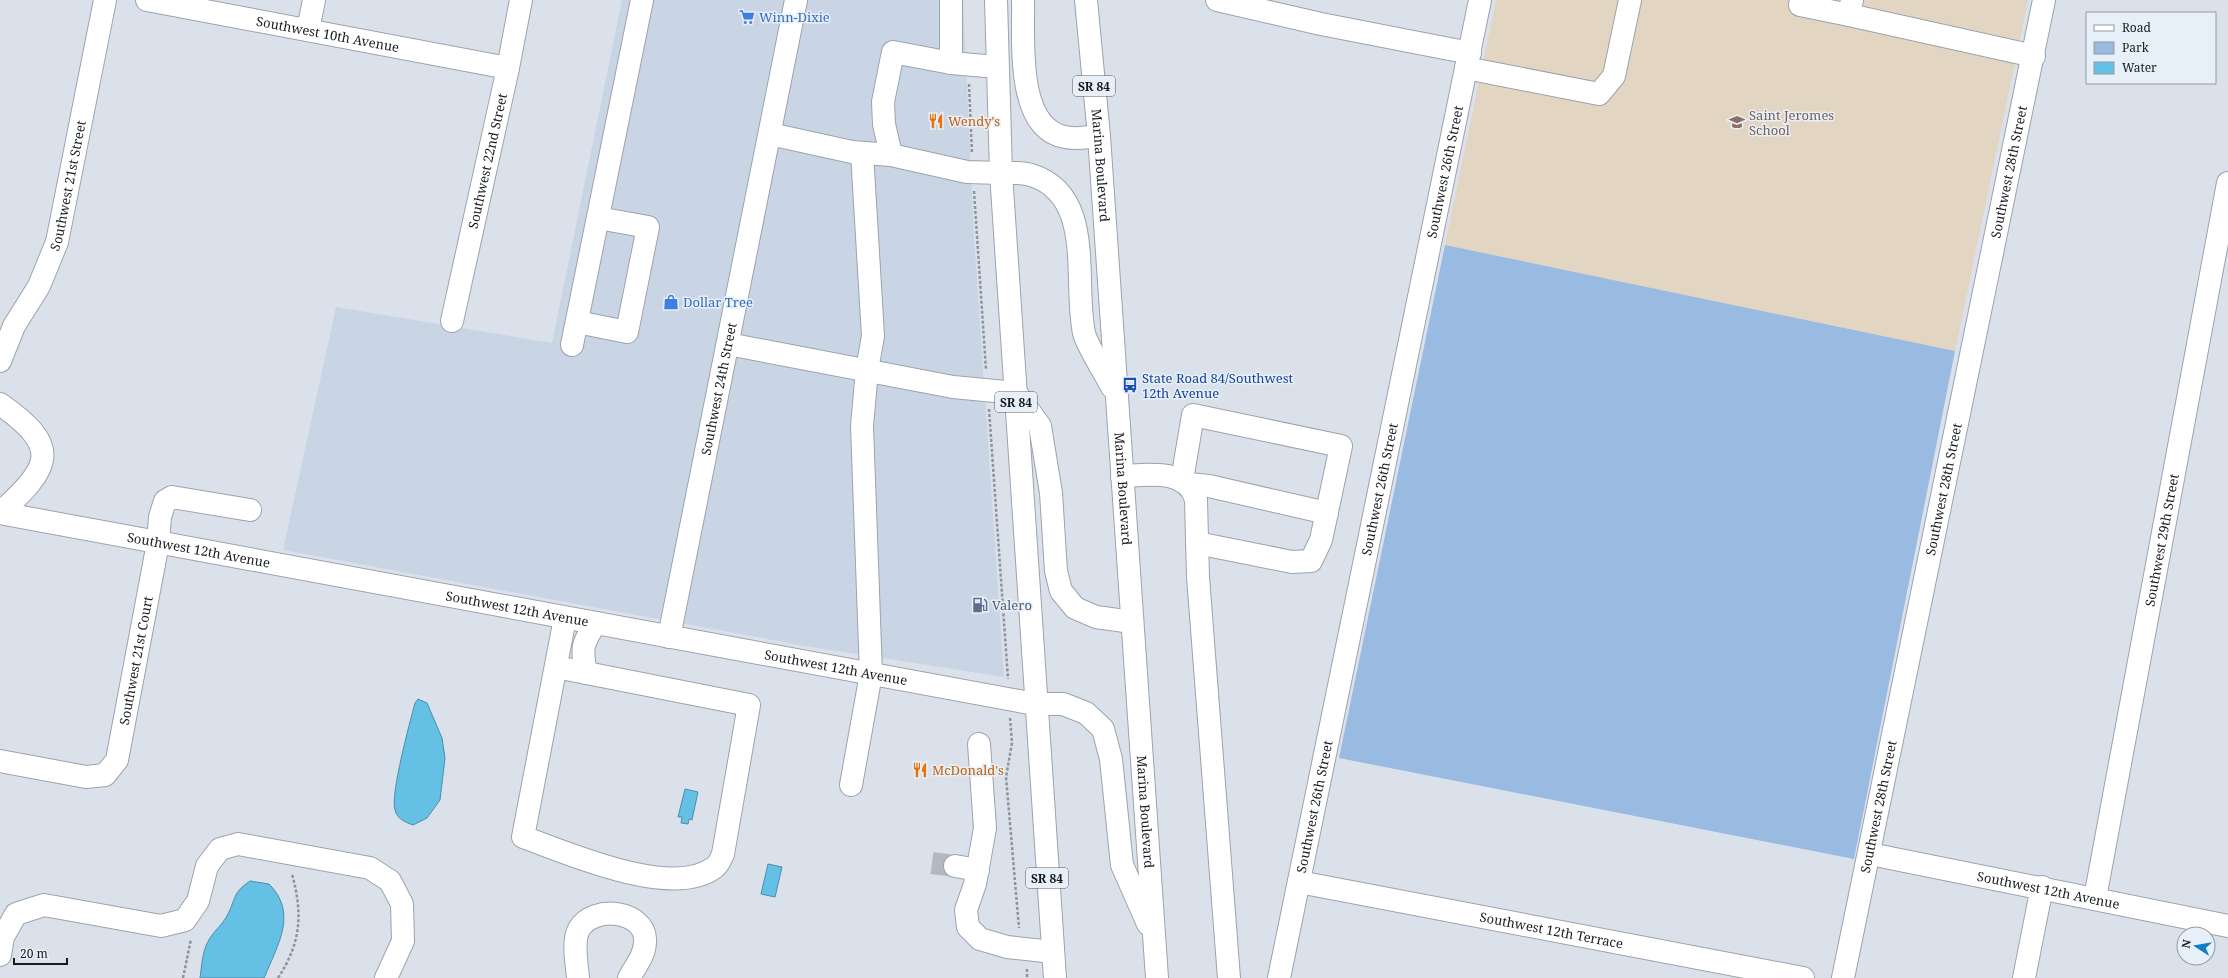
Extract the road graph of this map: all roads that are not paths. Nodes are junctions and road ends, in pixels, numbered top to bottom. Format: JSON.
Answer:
{"nodes":[{"id":1,"x":105,"y":0,"type":"edge"},
{"id":2,"x":147,"y":0,"type":"edge"},
{"id":3,"x":314,"y":0,"type":"edge"},
{"id":4,"x":521,"y":0,"type":"edge"},
{"id":5,"x":642,"y":0,"type":"edge"},
{"id":6,"x":796,"y":0,"type":"edge"},
{"id":7,"x":951,"y":0,"type":"edge"},
{"id":8,"x":996,"y":0,"type":"edge"},
{"id":9,"x":1022,"y":0,"type":"edge"},
{"id":10,"x":1086,"y":0,"type":"edge"},
{"id":11,"x":1217,"y":0,"type":"edge"},
{"id":12,"x":1480,"y":0,"type":"edge"},
{"id":13,"x":1630,"y":0,"type":"edge"},
{"id":14,"x":1801,"y":0,"type":"edge"},
{"id":15,"x":2044,"y":0,"type":"edge"},
{"id":16,"x":1851,"y":8,"type":"edge"},
{"id":17,"x":308,"y":30,"type":"junction"},
{"id":18,"x":2034,"y":56,"type":"junction"},
{"id":19,"x":1468,"y":60,"type":"junction"},
{"id":20,"x":960,"y":64,"type":"junction"},
{"id":21,"x":997,"y":67,"type":"junction"},
{"id":22,"x":508,"y":68,"type":"junction"},
{"id":23,"x":770,"y":134,"type":"junction"},
{"id":24,"x":1099,"y":136,"type":"junction"},
{"id":25,"x":862,"y":153,"type":"junction"},
{"id":26,"x":891,"y":155,"type":"junction"},
{"id":27,"x":1001,"y":173,"type":"junction"},
{"id":28,"x":2228,"y":183,"type":"edge"},
{"id":29,"x":598,"y":218,"type":"junction"},
{"id":30,"x":452,"y":321,"type":"dead end"},
{"id":31,"x":577,"y":322,"type":"junction"},
{"id":32,"x":728,"y":344,"type":"junction"},
{"id":33,"x":572,"y":345,"type":"dead end"},
{"id":34,"x":0,"y":361,"type":"edge"},
{"id":35,"x":867,"y":370,"type":"junction"},
{"id":36,"x":1016,"y":393,"type":"junction"},
{"id":37,"x":1116,"y":395,"type":"junction"},
{"id":38,"x":0,"y":404,"type":"edge"},
{"id":39,"x":1122,"y":476,"type":"junction"},
{"id":40,"x":1185,"y":482,"type":"junction"},
{"id":41,"x":250,"y":510,"type":"dead end"},
{"id":42,"x":0,"y":513,"type":"edge"},
{"id":43,"x":1327,"y":513,"type":"junction"},
{"id":44,"x":158,"y":543,"type":"junction"},
{"id":45,"x":1196,"y":543,"type":"junction"},
{"id":46,"x":566,"y":618,"type":"junction"},
{"id":47,"x":1132,"y":622,"type":"junction"},
{"id":48,"x":596,"y":623,"type":"junction"},
{"id":49,"x":669,"y":637,"type":"junction"},
{"id":50,"x":556,"y":667,"type":"junction"},
{"id":51,"x":586,"y":673,"type":"junction"},
{"id":52,"x":871,"y":674,"type":"junction"},
{"id":53,"x":1036,"y":704,"type":"junction"},
{"id":54,"x":979,"y":744,"type":"dead end"},
{"id":55,"x":0,"y":761,"type":"edge"},
{"id":56,"x":851,"y":785,"type":"dead end"},
{"id":57,"x":1870,"y":854,"type":"junction"},
{"id":58,"x":955,"y":866,"type":"tunnel mouth"},
{"id":59,"x":978,"y":870,"type":"junction"},
{"id":60,"x":1299,"y":882,"type":"junction"},
{"id":61,"x":2042,"y":887,"type":"junction"},
{"id":62,"x":2096,"y":898,"type":"junction"},
{"id":63,"x":2228,"y":926,"type":"edge"},
{"id":64,"x":1154,"y":938,"type":"junction"},
{"id":65,"x":1054,"y":952,"type":"junction"},
{"id":66,"x":0,"y":955,"type":"edge"},
{"id":67,"x":386,"y":978,"type":"edge"},
{"id":68,"x":578,"y":978,"type":"edge"},
{"id":69,"x":629,"y":978,"type":"edge"},
{"id":70,"x":1055,"y":978,"type":"edge"},
{"id":71,"x":1157,"y":978,"type":"edge"},
{"id":72,"x":1229,"y":978,"type":"edge"},
{"id":73,"x":1279,"y":978,"type":"edge"},
{"id":74,"x":1804,"y":978,"type":"edge"},
{"id":75,"x":1843,"y":978,"type":"edge"},
{"id":76,"x":2024,"y":978,"type":"edge"}],
"edges":[{"from":1,"to":34,"type":"street","name":"Southwest 21st Street"},
{"from":2,"to":17,"type":"street","name":"Southwest 10th Avenue"},
{"from":3,"to":17,"type":"street"},
{"from":4,"to":22,"type":"street","name":"Southwest 22nd Street"},
{"from":5,"to":29,"type":"street"},
{"from":6,"to":23,"type":"street","name":"Southwest 24th Street"},
{"from":7,"to":20,"type":"street"},
{"from":8,"to":21,"type":"street","number":"SR 84"},
{"from":9,"to":24,"type":"street"},
{"from":10,"to":24,"type":"street","name":"Marina Boulevard","number":"SR 84"},
{"from":11,"to":19,"type":"street"},
{"from":12,"to":19,"type":"street","name":"Southwest 26th Street"},
{"from":13,"to":19,"type":"street"},
{"from":14,"to":16,"type":"street"},
{"from":15,"to":18,"type":"street","name":"Southwest 28th Street"},
{"from":16,"to":18,"type":"street"},
{"from":17,"to":22,"type":"street","name":"Southwest 10th Avenue"},
{"from":18,"to":57,"type":"street","name":"Southwest 28th Street"},
{"from":19,"to":60,"type":"street","name":"Southwest 26th Street"},
{"from":20,"to":21,"type":"street"},
{"from":20,"to":26,"type":"street"},
{"from":21,"to":27,"type":"street","number":"SR 84"},
{"from":22,"to":30,"type":"street","name":"Southwest 22nd Street"},
{"from":23,"to":25,"type":"street"},
{"from":23,"to":32,"type":"street","name":"Southwest 24th Street"},
{"from":24,"to":37,"type":"street","name":"Marina Boulevard","number":"SR 84"},
{"from":25,"to":26,"type":"street"},
{"from":25,"to":35,"type":"street"},
{"from":26,"to":27,"type":"street"},
{"from":27,"to":36,"type":"street","number":"SR 84"},
{"from":27,"to":37,"type":"street"},
{"from":28,"to":62,"type":"street","name":"Southwest 29th Street"},
{"from":29,"to":31,"type":"street"},
{"from":29,"to":31,"type":"street"},
{"from":31,"to":33,"type":"street"},
{"from":32,"to":35,"type":"street"},
{"from":32,"to":49,"type":"street","name":"Southwest 24th Street"},
{"from":35,"to":36,"type":"street"},
{"from":35,"to":52,"type":"street"},
{"from":36,"to":47,"type":"street"},
{"from":36,"to":53,"type":"street","number":"SR 84"},
{"from":37,"to":39,"type":"street","name":"Marina Boulevard","number":"SR 84"},
{"from":38,"to":42,"type":"street"},
{"from":39,"to":40,"type":"street"},
{"from":39,"to":47,"type":"street","name":"Marina Boulevard","number":"SR 84"},
{"from":40,"to":43,"type":"street"},
{"from":40,"to":43,"type":"street"},
{"from":40,"to":45,"type":"street"},
{"from":41,"to":44,"type":"street","name":"Southwest 21st Court"},
{"from":42,"to":44,"type":"street","name":"Southwest 12th Avenue"},
{"from":43,"to":45,"type":"street"},
{"from":44,"to":46,"type":"street","name":"Southwest 12th Avenue"},
{"from":44,"to":55,"type":"street","name":"Southwest 21st Court"},
{"from":45,"to":72,"type":"street"},
{"from":46,"to":48,"type":"street","name":"Southwest 12th Avenue"},
{"from":46,"to":50,"type":"street"},
{"from":47,"to":64,"type":"street","name":"Marina Boulevard","number":"SR 84"},
{"from":48,"to":49,"type":"street","name":"Southwest 12th Avenue"},
{"from":48,"to":51,"type":"street"},
{"from":49,"to":52,"type":"street","name":"Southwest 12th Avenue"},
{"from":50,"to":51,"type":"street"},
{"from":50,"to":51,"type":"street"},
{"from":52,"to":53,"type":"street","name":"Southwest 12th Avenue"},
{"from":52,"to":56,"type":"street"},
{"from":53,"to":64,"type":"street","name":"Southwest 12th Avenue"},
{"from":53,"to":65,"type":"street","number":"SR 84"},
{"from":54,"to":59,"type":"street"},
{"from":57,"to":61,"type":"street","name":"Southwest 12th Avenue"},
{"from":57,"to":75,"type":"street","name":"Southwest 28th Street"},
{"from":58,"to":59,"type":"street"},
{"from":59,"to":65,"type":"street"},
{"from":60,"to":73,"type":"street","name":"Southwest 26th Street"},
{"from":60,"to":74,"type":"street","name":"Southwest 12th Terrace"},
{"from":61,"to":62,"type":"street","name":"Southwest 12th Avenue"},
{"from":61,"to":76,"type":"street"},
{"from":62,"to":63,"type":"street","name":"Southwest 12th Avenue"},
{"from":64,"to":71,"type":"street","name":"Marina Boulevard","number":"SR 84"},
{"from":65,"to":70,"type":"street","number":"SR 84"},
{"from":66,"to":67,"type":"street"},
{"from":68,"to":69,"type":"street"}]}
